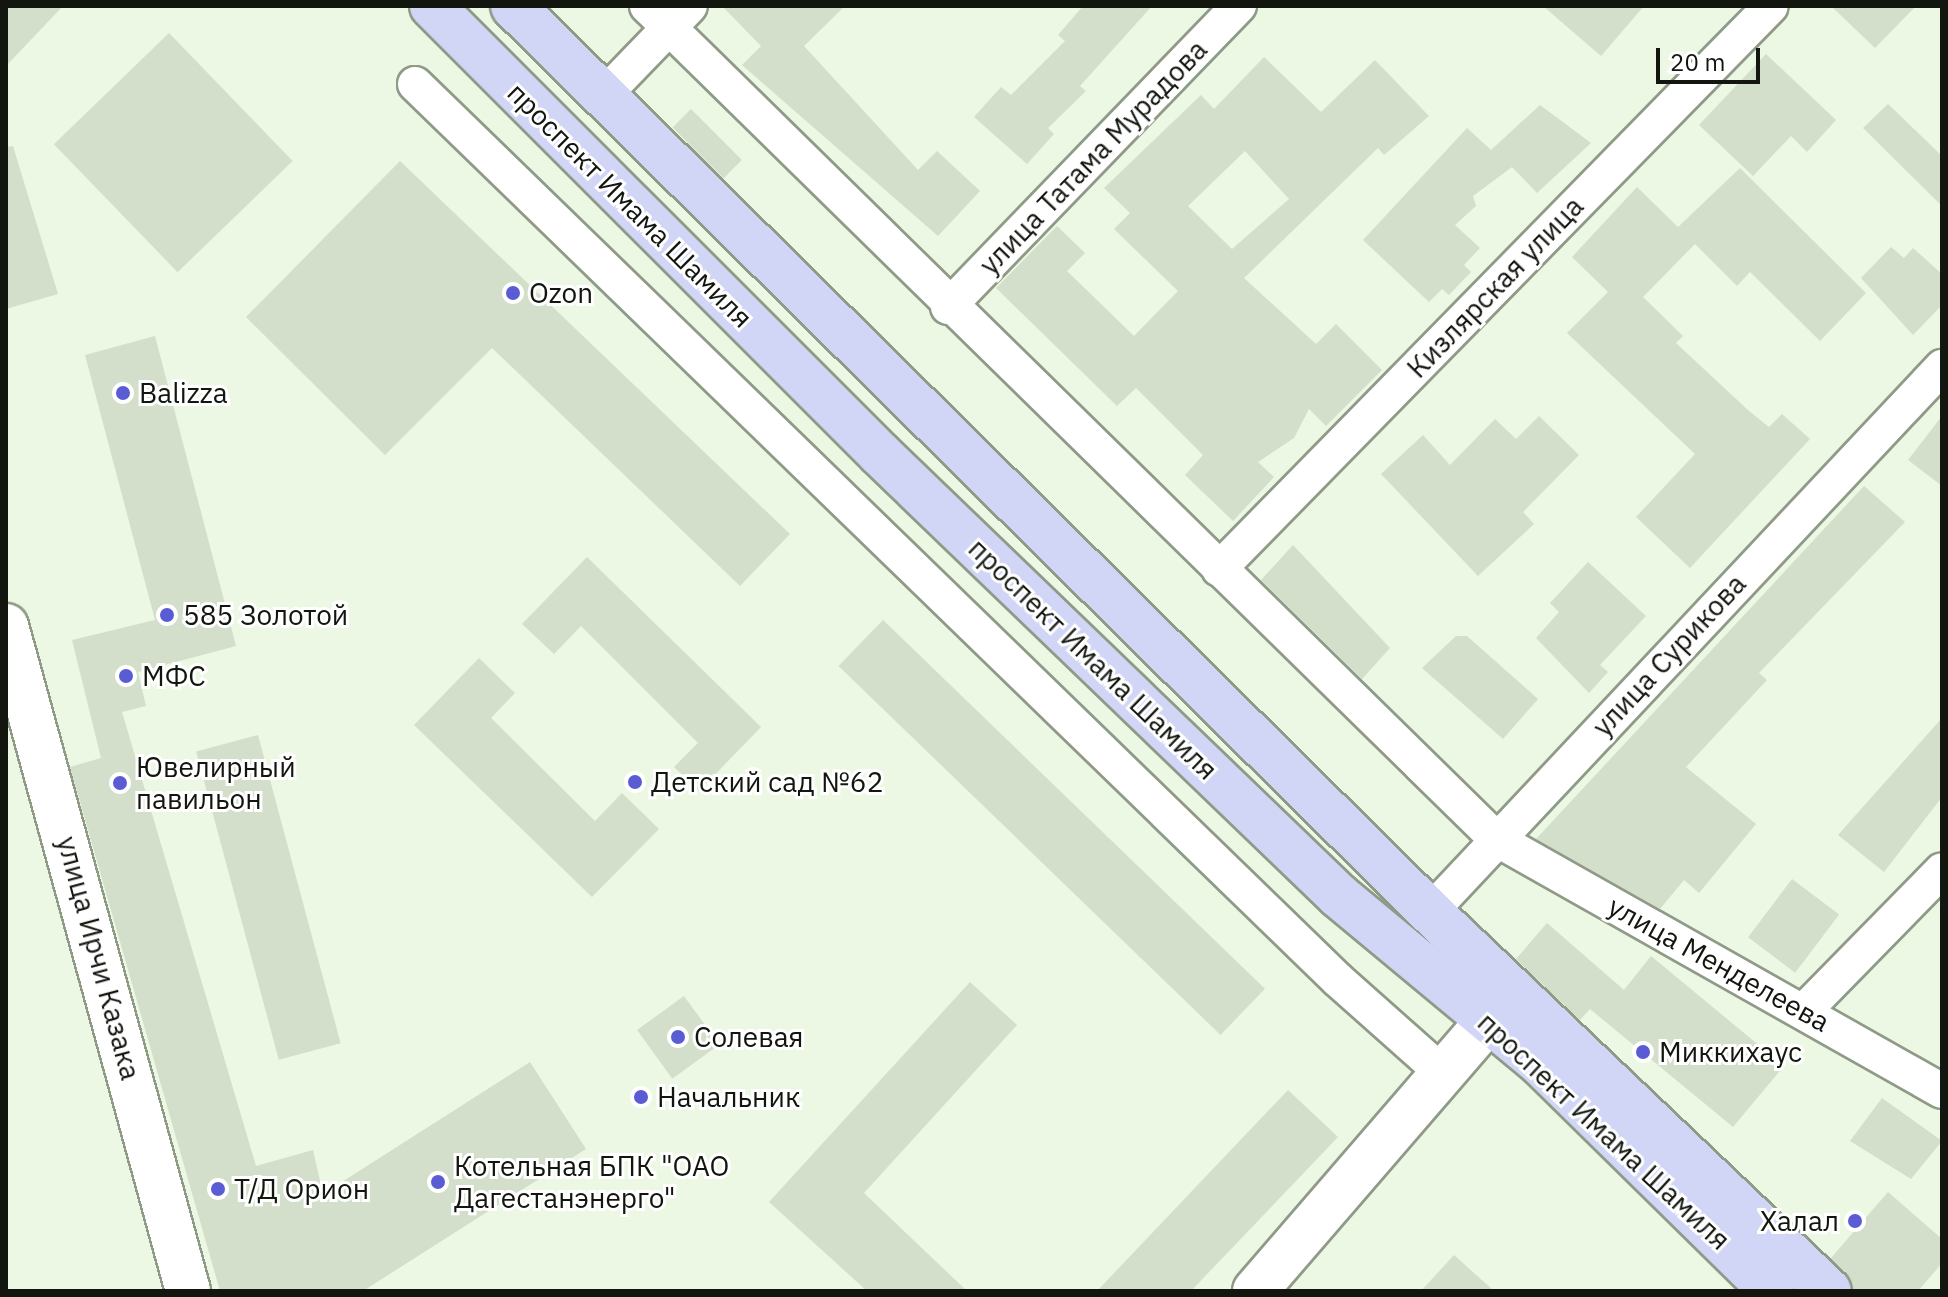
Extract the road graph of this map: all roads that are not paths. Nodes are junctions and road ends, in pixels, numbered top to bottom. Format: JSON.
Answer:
{"nodes":[{"id":1,"x":432,"y":6,"type":"edge"},
{"id":2,"x":513,"y":6,"type":"edge"},
{"id":3,"x":1239,"y":6,"type":"edge"},
{"id":4,"x":1771,"y":6,"type":"edge"},
{"id":5,"x":669,"y":13,"type":"edge"},
{"id":6,"x":415,"y":84,"type":"dead end"},
{"id":7,"x":603,"y":96,"type":"junction"},
{"id":8,"x":948,"y":307,"type":"junction"},
{"id":9,"x":1942,"y":367,"type":"edge"},
{"id":10,"x":1219,"y":569,"type":"junction"},
{"id":11,"x":6,"y":626,"type":"edge"},
{"id":12,"x":15,"y":674,"type":"edge"},
{"id":13,"x":1496,"y":839,"type":"junction"},
{"id":14,"x":1942,"y":870,"type":"edge"},
{"id":15,"x":1430,"y":912,"type":"junction"},
{"id":16,"x":1396,"y":943,"type":"junction"},
{"id":17,"x":1516,"y":988,"type":"junction"},
{"id":18,"x":1806,"y":1009,"type":"junction"},
{"id":19,"x":1488,"y":1022,"type":"junction"},
{"id":20,"x":1445,"y":1075,"type":"junction"},
{"id":21,"x":1942,"y":1091,"type":"edge"},
{"id":22,"x":188,"y":1291,"type":"edge"},
{"id":23,"x":1255,"y":1291,"type":"edge"},
{"id":24,"x":1772,"y":1291,"type":"edge"},
{"id":25,"x":1829,"y":1291,"type":"edge"}],
"edges":[{"from":1,"to":16,"type":"main road","name":"проспект Имама Шамиля"},
{"from":2,"to":7,"type":"main road","name":"проспект Имама Шамиля"},
{"from":3,"to":8,"type":"street","name":"улица Татама Мурадова"},
{"from":4,"to":10,"type":"street","name":"Кизлярская улица"},
{"from":5,"to":7,"type":"street"},
{"from":5,"to":8,"type":"street","name":"улица Менделеева"},
{"from":6,"to":20,"type":"street"},
{"from":7,"to":15,"type":"main road","name":"проспект Имама Шамиля"},
{"from":8,"to":10,"type":"street","name":"улица Менделеева"},
{"from":9,"to":13,"type":"street","name":"улица Сурикова"},
{"from":10,"to":13,"type":"street","name":"улица Менделеева"},
{"from":11,"to":12,"type":"main road","name":"улица Ирчи Казака"},
{"from":12,"to":22,"type":"main road","name":"улица Ирчи Казака"},
{"from":13,"to":15,"type":"street","name":"улица Сурикова"},
{"from":13,"to":18,"type":"street","name":"улица Менделеева"},
{"from":14,"to":18,"type":"street"},
{"from":15,"to":16,"type":"main road","name":"улица Сурикова"},
{"from":15,"to":17,"type":"main road","name":"проспект Имама Шамиля"},
{"from":16,"to":19,"type":"main road","name":"проспект Имама Шамиля"},
{"from":17,"to":19,"type":"main road"},
{"from":17,"to":25,"type":"main road","name":"проспект Имама Шамиля"},
{"from":18,"to":21,"type":"street","name":"улица Менделеева"},
{"from":19,"to":20,"type":"main road"},
{"from":19,"to":24,"type":"main road","name":"проспект Имама Шамиля"},
{"from":20,"to":23,"type":"main road"}]}
